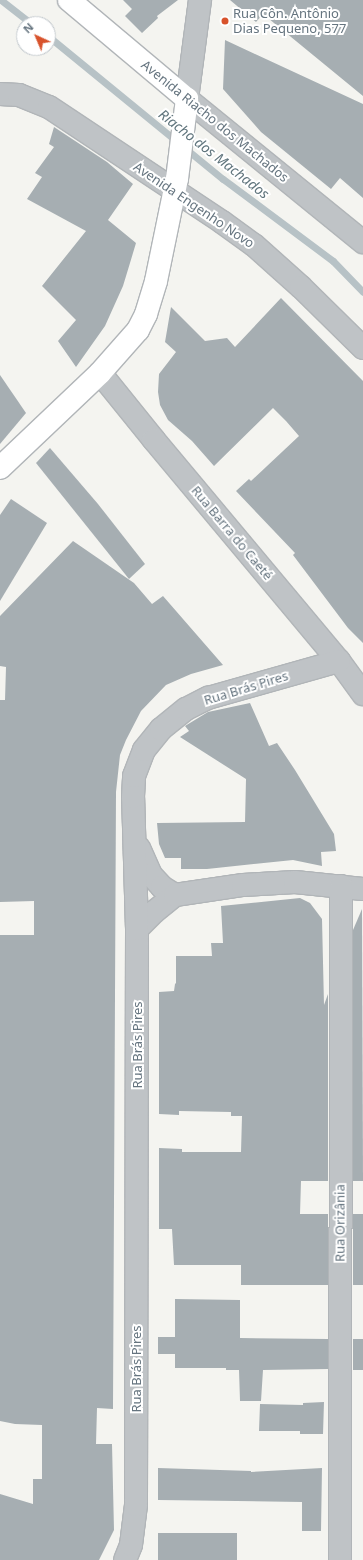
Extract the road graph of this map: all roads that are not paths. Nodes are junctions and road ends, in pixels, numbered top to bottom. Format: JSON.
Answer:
{"nodes":[{"id":1,"x":68,"y":0,"type":"edge"},
{"id":2,"x":200,"y":0,"type":"edge"},
{"id":3,"x":2,"y":94,"type":"edge"},
{"id":4,"x":187,"y":99,"type":"junction"},
{"id":5,"x":176,"y":185,"type":"junction"},
{"id":6,"x":363,"y":242,"type":"edge"},
{"id":7,"x":363,"y":348,"type":"edge"},
{"id":8,"x":100,"y":373,"type":"junction"},
{"id":9,"x":0,"y":468,"type":"edge"},
{"id":10,"x":339,"y":661,"type":"junction"},
{"id":11,"x":363,"y":694,"type":"edge"},
{"id":12,"x":135,"y":840,"type":"junction"},
{"id":13,"x":341,"y":886,"type":"junction"},
{"id":14,"x":363,"y":889,"type":"edge"},
{"id":15,"x":174,"y":895,"type":"junction"},
{"id":16,"x":137,"y":929,"type":"junction"},
{"id":17,"x":125,"y":1560,"type":"edge"},
{"id":18,"x":340,"y":1560,"type":"edge"}],
"edges":[{"from":1,"to":4,"type":"main road","name":"Avenida Riacho dos Machados"},
{"from":2,"to":4,"type":"street"},
{"from":3,"to":5,"type":"street","name":"Avenida Engenho Novo"},
{"from":4,"to":5,"type":"main road"},
{"from":4,"to":6,"type":"street","name":"Avenida Riacho dos Machados"},
{"from":5,"to":7,"type":"street","name":"Avenida Engenho Novo"},
{"from":5,"to":8,"type":"main road"},
{"from":8,"to":9,"type":"main road"},
{"from":8,"to":10,"type":"street","name":"Rua Barra do Caeté"},
{"from":10,"to":11,"type":"street","name":"Rua Barra do Caeté"},
{"from":10,"to":12,"type":"street","name":"Rua Brás Pires"},
{"from":12,"to":15,"type":"street"},
{"from":12,"to":16,"type":"street","name":"Rua Brás Pires"},
{"from":13,"to":14,"type":"street"},
{"from":13,"to":15,"type":"street"},
{"from":13,"to":18,"type":"street","name":"Rua Orizânia"},
{"from":15,"to":16,"type":"street"},
{"from":16,"to":17,"type":"street","name":"Rua Brás Pires"}]}
